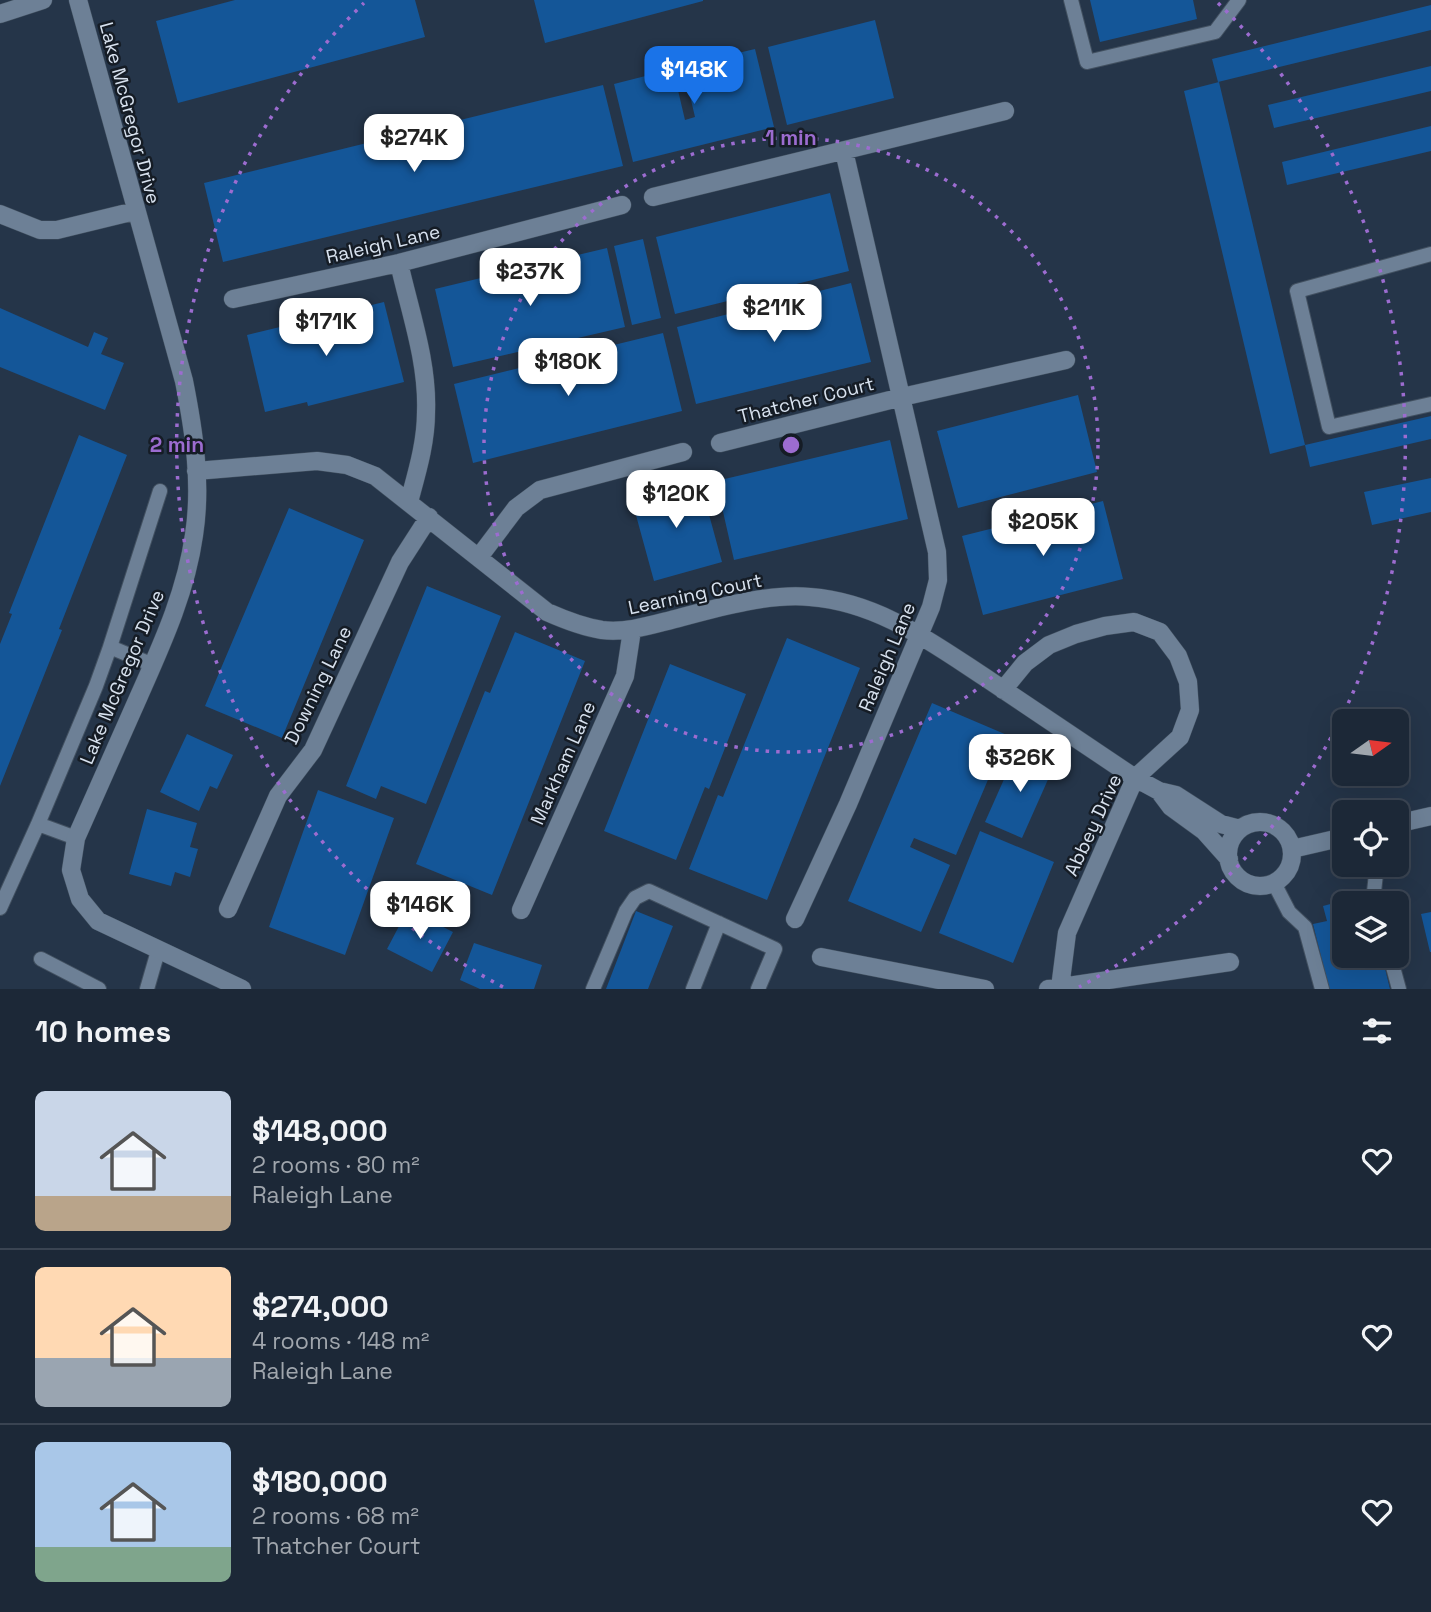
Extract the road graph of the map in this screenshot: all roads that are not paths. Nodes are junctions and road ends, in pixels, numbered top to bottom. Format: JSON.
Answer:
{"nodes":[{"id":1,"x":43,"y":0,"type":"edge"},
{"id":2,"x":78,"y":0,"type":"edge"},
{"id":3,"x":1072,"y":0,"type":"edge"},
{"id":4,"x":1239,"y":0,"type":"edge"},
{"id":5,"x":0,"y":14,"type":"edge"},
{"id":6,"x":1005,"y":111,"type":"dead end"},
{"id":7,"x":844,"y":151,"type":"junction"},
{"id":8,"x":653,"y":197,"type":"dead end"},
{"id":9,"x":622,"y":205,"type":"dead end"},
{"id":10,"x":135,"y":211,"type":"junction"},
{"id":11,"x":0,"y":214,"type":"edge"},
{"id":12,"x":1431,"y":254,"type":"edge"},
{"id":13,"x":398,"y":263,"type":"junction"},
{"id":14,"x":233,"y":299,"type":"dead end"},
{"id":15,"x":1066,"y":360,"type":"dead end"},
{"id":16,"x":902,"y":397,"type":"junction"},
{"id":17,"x":1431,"y":404,"type":"edge"},
{"id":18,"x":720,"y":443,"type":"dead end"},
{"id":19,"x":684,"y":452,"type":"dead end"},
{"id":20,"x":196,"y":471,"type":"junction"},
{"id":21,"x":160,"y":491,"type":"dead end"},
{"id":22,"x":409,"y":502,"type":"junction"},
{"id":23,"x":429,"y":517,"type":"junction"},
{"id":24,"x":479,"y":557,"type":"junction"},
{"id":25,"x":632,"y":630,"type":"junction"},
{"id":26,"x":919,"y":635,"type":"junction"},
{"id":27,"x":110,"y":647,"type":"junction"},
{"id":28,"x":153,"y":665,"type":"junction"},
{"id":29,"x":1003,"y":690,"type":"junction"},
{"id":30,"x":1135,"y":778,"type":"junction"},
{"id":31,"x":1159,"y":791,"type":"junction"},
{"id":32,"x":1431,"y":816,"type":"edge"},
{"id":33,"x":1409,"y":821,"type":"edge"},
{"id":34,"x":38,"y":824,"type":"junction"},
{"id":35,"x":1240,"y":830,"type":"junction"},
{"id":36,"x":76,"y":838,"type":"junction"},
{"id":37,"x":1332,"y":840,"type":"edge"},
{"id":38,"x":1292,"y":849,"type":"junction"},
{"id":39,"x":1229,"y":859,"type":"junction"},
{"id":40,"x":1274,"y":883,"type":"junction"},
{"id":41,"x":0,"y":908,"type":"edge"},
{"id":42,"x":228,"y":909,"type":"dead end"},
{"id":43,"x":521,"y":910,"type":"dead end"},
{"id":44,"x":795,"y":919,"type":"dead end"},
{"id":45,"x":719,"y":923,"type":"junction"},
{"id":46,"x":158,"y":951,"type":"junction"},
{"id":47,"x":821,"y":957,"type":"dead end"},
{"id":48,"x":41,"y":959,"type":"dead end"},
{"id":49,"x":1230,"y":962,"type":"dead end"},
{"id":50,"x":1394,"y":968,"type":"edge"},
{"id":51,"x":1054,"y":988,"type":"edge"},
{"id":52,"x":99,"y":989,"type":"edge"},
{"id":53,"x":147,"y":989,"type":"edge"},
{"id":54,"x":242,"y":989,"type":"edge"},
{"id":55,"x":593,"y":989,"type":"edge"},
{"id":56,"x":693,"y":989,"type":"edge"},
{"id":57,"x":758,"y":989,"type":"edge"},
{"id":58,"x":985,"y":989,"type":"edge"},
{"id":59,"x":1322,"y":989,"type":"edge"},
{"id":60,"x":1399,"y":989,"type":"edge"}],
"edges":[{"from":1,"to":5,"type":"street"},
{"from":2,"to":10,"type":"street","name":"Lake McGregor Drive"},
{"from":3,"to":4,"type":"lane"},
{"from":6,"to":7,"type":"street"},
{"from":7,"to":8,"type":"street"},
{"from":7,"to":16,"type":"street","name":"Raleigh Lane"},
{"from":9,"to":13,"type":"street","name":"Raleigh Lane"},
{"from":10,"to":11,"type":"street"},
{"from":10,"to":20,"type":"street","name":"Lake McGregor Drive"},
{"from":12,"to":17,"type":"lane"},
{"from":13,"to":14,"type":"street","name":"Raleigh Lane"},
{"from":13,"to":22,"type":"street"},
{"from":15,"to":16,"type":"street"},
{"from":16,"to":18,"type":"street","name":"Thatcher Court"},
{"from":16,"to":26,"type":"street","name":"Raleigh Lane"},
{"from":19,"to":24,"type":"street"},
{"from":20,"to":22,"type":"street","name":"Learning Court"},
{"from":20,"to":28,"type":"street","name":"Lake McGregor Drive"},
{"from":21,"to":27,"type":"lane"},
{"from":22,"to":23,"type":"street","name":"Learning Court"},
{"from":23,"to":24,"type":"street","name":"Learning Court"},
{"from":23,"to":42,"type":"street","name":"Downing Lane"},
{"from":24,"to":25,"type":"street","name":"Learning Court"},
{"from":25,"to":26,"type":"street","name":"Learning Court"},
{"from":25,"to":43,"type":"street","name":"Markham Lane"},
{"from":26,"to":29,"type":"street","name":"Learning Court"},
{"from":26,"to":44,"type":"street","name":"Raleigh Lane"},
{"from":27,"to":28,"type":"lane"},
{"from":27,"to":34,"type":"lane"},
{"from":28,"to":36,"type":"street","name":"Lake McGregor Drive"},
{"from":29,"to":30,"type":"street","name":"Learning Court"},
{"from":29,"to":30,"type":"street","name":"Abbey Drive"},
{"from":30,"to":31,"type":"street","name":"Learning Court"},
{"from":30,"to":51,"type":"street","name":"Abbey Drive"},
{"from":31,"to":35,"type":"street","name":"Learning Court"},
{"from":31,"to":39,"type":"street","name":"Learning Court"},
{"from":32,"to":33,"type":"street"},
{"from":34,"to":36,"type":"lane"},
{"from":34,"to":41,"type":"lane"},
{"from":35,"to":38,"type":"street"},
{"from":35,"to":39,"type":"street"},
{"from":36,"to":46,"type":"street","name":"Lake McGregor Drive"},
{"from":37,"to":38,"type":"street"},
{"from":38,"to":40,"type":"street"},
{"from":39,"to":40,"type":"street","name":"Learning Court"},
{"from":40,"to":59,"type":"lane"},
{"from":45,"to":55,"type":"lane"},
{"from":45,"to":56,"type":"lane"},
{"from":45,"to":57,"type":"lane"},
{"from":46,"to":53,"type":"lane"},
{"from":46,"to":54,"type":"street","name":"Lake McGregor Drive"},
{"from":47,"to":58,"type":"street"},
{"from":48,"to":52,"type":"lane"},
{"from":49,"to":51,"type":"street","name":"Abbey Drive"},
{"from":50,"to":60,"type":"lane"}]}
